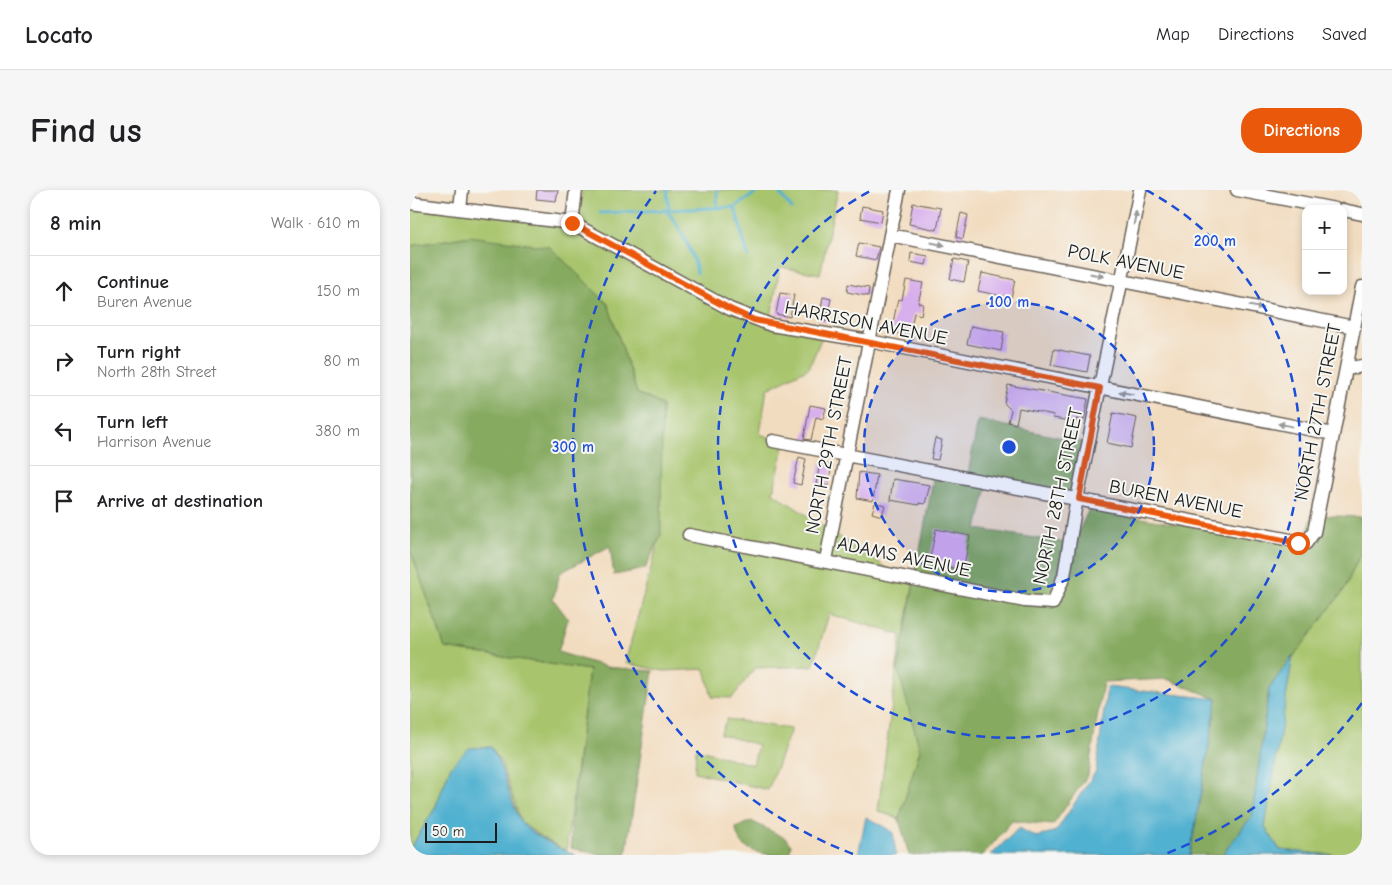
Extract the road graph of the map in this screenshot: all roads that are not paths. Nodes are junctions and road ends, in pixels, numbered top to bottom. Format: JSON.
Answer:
{"nodes":[{"id":1,"x":462,"y":190,"type":"edge"},
{"id":2,"x":576,"y":190,"type":"edge"},
{"id":3,"x":899,"y":190,"type":"edge"},
{"id":4,"x":1140,"y":190,"type":"edge"},
{"id":5,"x":1237,"y":190,"type":"edge"},
{"id":6,"x":410,"y":203,"type":"edge"},
{"id":7,"x":1315,"y":205,"type":"edge"},
{"id":8,"x":460,"y":209,"type":"junction"},
{"id":9,"x":1347,"y":211,"type":"edge"},
{"id":10,"x":1362,"y":214,"type":"edge"},
{"id":11,"x":572,"y":223,"type":"junction"},
{"id":12,"x":890,"y":235,"type":"junction"},
{"id":13,"x":1122,"y":280,"type":"junction"},
{"id":14,"x":1362,"y":287,"type":"edge"},
{"id":15,"x":1354,"y":327,"type":"junction"},
{"id":16,"x":869,"y":341,"type":"junction"},
{"id":17,"x":1362,"y":366,"type":"edge"},
{"id":18,"x":1346,"y":369,"type":"junction"},
{"id":19,"x":1100,"y":388,"type":"junction"},
{"id":20,"x":1333,"y":434,"type":"junction"},
{"id":21,"x":773,"y":441,"type":"dead end"},
{"id":22,"x":848,"y":454,"type":"junction"},
{"id":23,"x":1079,"y":499,"type":"junction"},
{"id":24,"x":690,"y":535,"type":"dead end"},
{"id":25,"x":1306,"y":542,"type":"joint"},
{"id":26,"x":826,"y":560,"type":"junction"},
{"id":27,"x":1053,"y":603,"type":"joint"}],
"edges":[{"from":1,"to":8,"type":"street"},
{"from":2,"to":11,"type":"street"},
{"from":3,"to":12,"type":"street","name":"NORTH 29TH STREET"},
{"from":13,"to":4,"type":"street","name":"NORTH 28TH STREET","one_way":true},
{"from":5,"to":7,"type":"street"},
{"from":6,"to":8,"type":"street","name":"HARRISON AVENUE"},
{"from":8,"to":11,"type":"street","name":"HARRISON AVENUE"},
{"from":9,"to":10,"type":"street"},
{"from":11,"to":16,"type":"street","name":"HARRISON AVENUE"},
{"from":12,"to":13,"type":"street","name":"POLK AVENUE","one_way":true},
{"from":12,"to":16,"type":"street","name":"NORTH 29TH STREET"},
{"from":13,"to":15,"type":"street","name":"POLK AVENUE","one_way":true},
{"from":13,"to":19,"type":"street","name":"NORTH 28TH STREET"},
{"from":14,"to":15,"type":"street","name":"NORTH 27TH STREET"},
{"from":15,"to":18,"type":"street","name":"NORTH 27TH STREET"},
{"from":16,"to":19,"type":"street","name":"HARRISON AVENUE"},
{"from":16,"to":22,"type":"street","name":"NORTH 29TH STREET"},
{"from":17,"to":18,"type":"street"},
{"from":18,"to":20,"type":"street","name":"NORTH 27TH STREET"},
{"from":20,"to":19,"type":"street","name":"HARRISON AVENUE","one_way":true},
{"from":19,"to":23,"type":"street","name":"NORTH 28TH STREET"},
{"from":20,"to":25,"type":"street","name":"NORTH 27TH STREET"},
{"from":21,"to":22,"type":"street","name":"BUREN AVENUE"},
{"from":22,"to":23,"type":"street","name":"BUREN AVENUE"},
{"from":22,"to":26,"type":"street","name":"NORTH 29TH STREET"},
{"from":23,"to":25,"type":"street","name":"BUREN AVENUE"},
{"from":23,"to":27,"type":"street","name":"NORTH 28TH STREET"},
{"from":24,"to":26,"type":"street","name":"ADAMS AVENUE"},
{"from":26,"to":27,"type":"street","name":"ADAMS AVENUE"}]}
